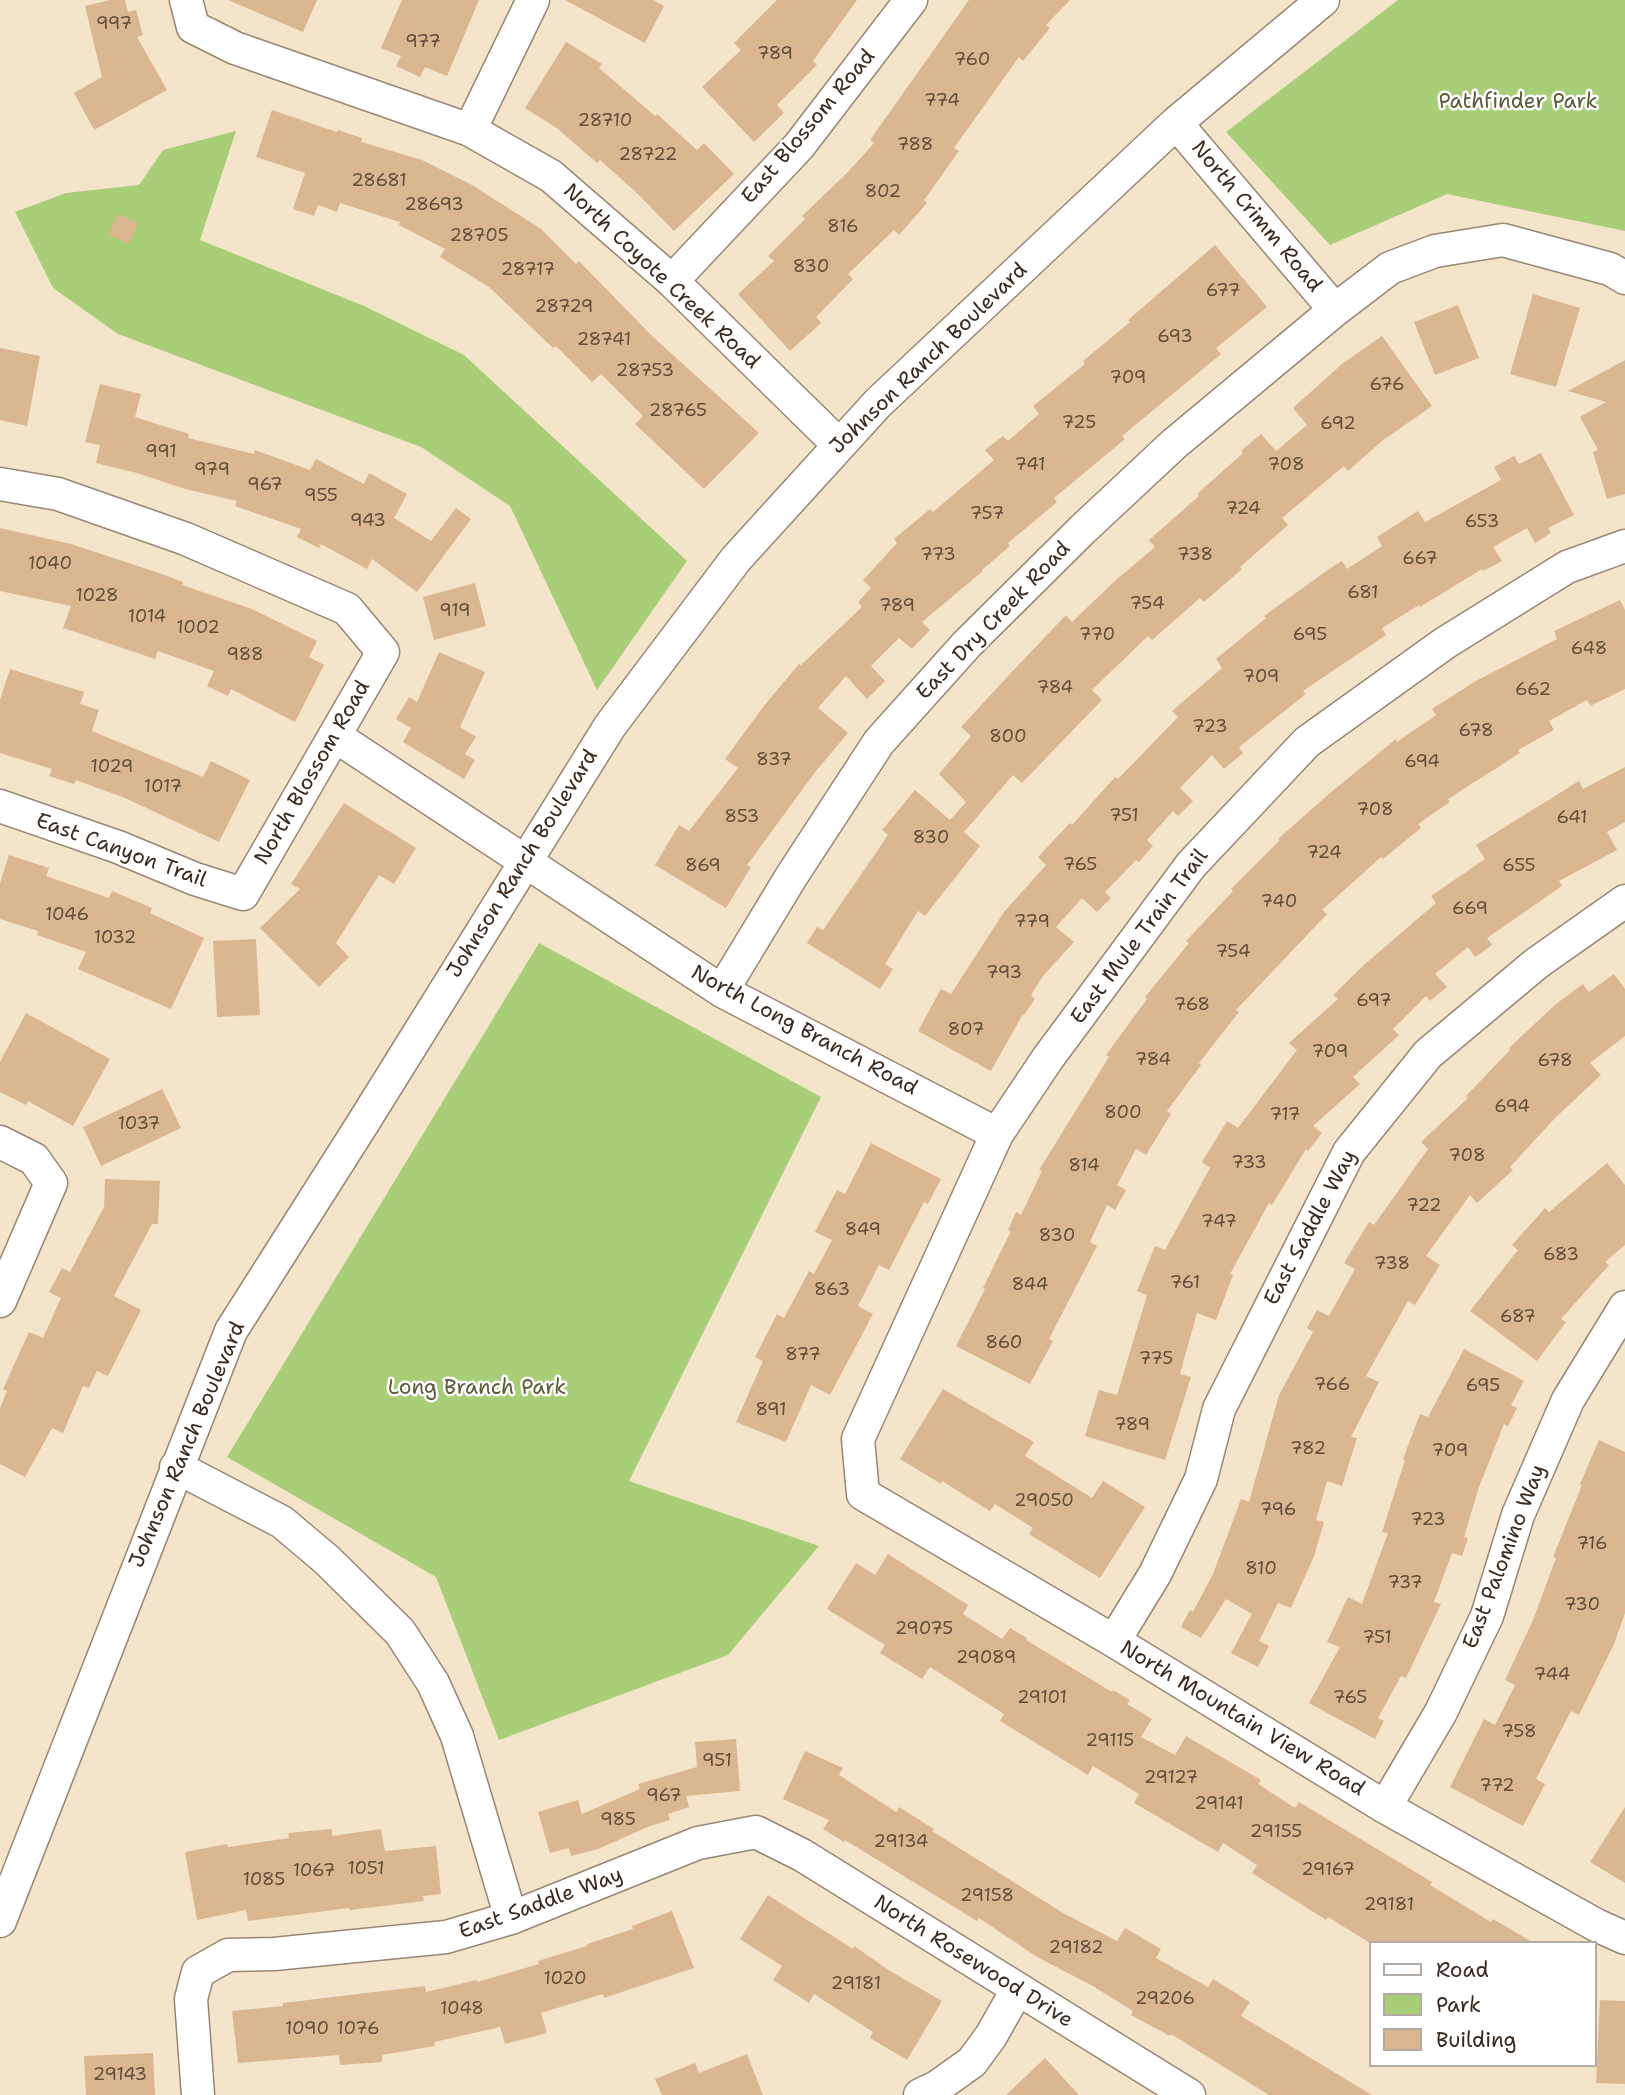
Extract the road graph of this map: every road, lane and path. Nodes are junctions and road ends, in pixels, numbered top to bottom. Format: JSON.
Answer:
{"nodes":[{"id":1,"x":533,"y":0,"type":"edge"},
{"id":2,"x":911,"y":0,"type":"edge"},
{"id":3,"x":1323,"y":0,"type":"edge"},
{"id":4,"x":190,"y":13,"type":"edge"},
{"id":5,"x":1176,"y":123,"type":"junction"},
{"id":6,"x":470,"y":130,"type":"junction"},
{"id":7,"x":1625,"y":278,"type":"edge"},
{"id":8,"x":672,"y":281,"type":"junction"},
{"id":9,"x":1335,"y":310,"type":"junction"},
{"id":10,"x":839,"y":445,"type":"junction"},
{"id":11,"x":0,"y":484,"type":"edge"},
{"id":12,"x":1625,"y":545,"type":"edge"},
{"id":13,"x":335,"y":736,"type":"junction"},
{"id":14,"x":0,"y":806,"type":"edge"},
{"id":15,"x":524,"y":861,"type":"junction"},
{"id":16,"x":243,"y":894,"type":"joint"},
{"id":17,"x":1625,"y":901,"type":"edge"},
{"id":18,"x":722,"y":991,"type":"junction"},
{"id":19,"x":996,"y":1134,"type":"junction"},
{"id":20,"x":0,"y":1142,"type":"edge"},
{"id":21,"x":0,"y":1301,"type":"edge"},
{"id":22,"x":1625,"y":1307,"type":"edge"},
{"id":23,"x":176,"y":1467,"type":"junction"},
{"id":24,"x":863,"y":1494,"type":"joint"},
{"id":25,"x":1114,"y":1641,"type":"junction"},
{"id":26,"x":1385,"y":1807,"type":"junction"},
{"id":27,"x":756,"y":1832,"type":"joint"},
{"id":28,"x":511,"y":1918,"type":"junction"},
{"id":29,"x":0,"y":1920,"type":"edge"},
{"id":30,"x":1625,"y":1938,"type":"edge"},
{"id":31,"x":1017,"y":1990,"type":"junction"},
{"id":32,"x":198,"y":2095,"type":"edge"},
{"id":33,"x":919,"y":2095,"type":"edge"},
{"id":34,"x":1189,"y":2095,"type":"edge"}],
"edges":[{"from":1,"to":6,"type":"street"},
{"from":2,"to":8,"type":"street","name":"East Blossom Road"},
{"from":3,"to":5,"type":"street","name":"Johnson Ranch Boulevard"},
{"from":4,"to":6,"type":"street","name":"North Coyote Creek Road"},
{"from":5,"to":9,"type":"street","name":"North Crimm Road"},
{"from":5,"to":10,"type":"street","name":"Johnson Ranch Boulevard"},
{"from":6,"to":8,"type":"street","name":"North Coyote Creek Road"},
{"from":7,"to":9,"type":"street","name":"East Dry Creek Road"},
{"from":8,"to":10,"type":"street","name":"North Coyote Creek Road"},
{"from":9,"to":18,"type":"street","name":"East Dry Creek Road"},
{"from":10,"to":15,"type":"street","name":"Johnson Ranch Boulevard"},
{"from":11,"to":13,"type":"street","name":"North Blossom Road"},
{"from":12,"to":19,"type":"street","name":"East Mule Train Trail"},
{"from":13,"to":15,"type":"street","name":"North Long Branch Road"},
{"from":13,"to":16,"type":"street","name":"North Blossom Road"},
{"from":14,"to":16,"type":"street","name":"East Canyon Trail"},
{"from":15,"to":18,"type":"street","name":"North Long Branch Road"},
{"from":15,"to":23,"type":"street","name":"Johnson Ranch Boulevard"},
{"from":17,"to":25,"type":"street","name":"East Saddle Way"},
{"from":18,"to":19,"type":"street","name":"North Long Branch Road"},
{"from":19,"to":24,"type":"street","name":"East Mule Train Trail"},
{"from":20,"to":21,"type":"street"},
{"from":22,"to":26,"type":"street","name":"East Palomino Way"},
{"from":23,"to":28,"type":"street"},
{"from":23,"to":29,"type":"street","name":"Johnson Ranch Boulevard"},
{"from":24,"to":25,"type":"street","name":"North Mountain View Road"},
{"from":25,"to":26,"type":"street","name":"North Mountain View Road"},
{"from":26,"to":30,"type":"street","name":"North Mountain View Road"},
{"from":27,"to":28,"type":"street","name":"East Saddle Way"},
{"from":27,"to":31,"type":"street","name":"North Rosewood Drive"},
{"from":28,"to":32,"type":"street","name":"East Saddle Way"},
{"from":31,"to":33,"type":"street"},
{"from":31,"to":34,"type":"street","name":"North Rosewood Drive"}]}
